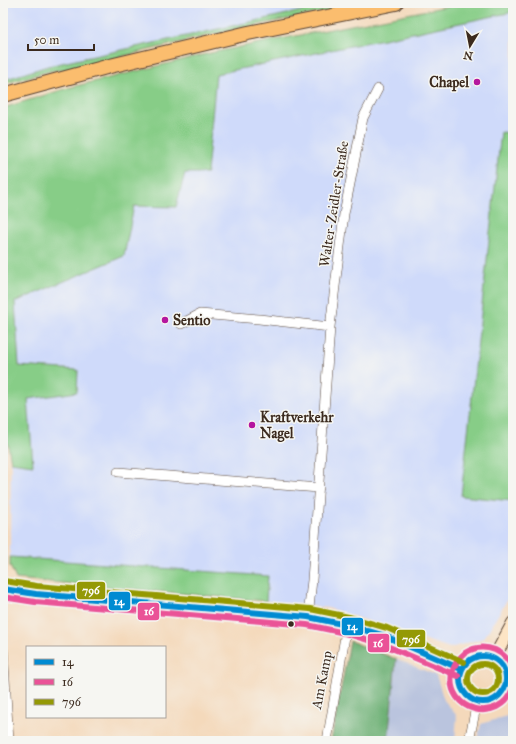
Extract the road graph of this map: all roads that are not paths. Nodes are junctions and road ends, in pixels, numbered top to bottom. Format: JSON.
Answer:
{"nodes":[{"id":1,"x":396,"y":3,"type":"edge"},
{"id":2,"x":378,"y":89,"type":"dead end"},
{"id":3,"x":3,"y":96,"type":"edge"},
{"id":4,"x":181,"y":324,"type":"dead end"},
{"id":5,"x":330,"y":327,"type":"junction"},
{"id":6,"x":118,"y":472,"type":"dead end"},
{"id":7,"x":319,"y":488,"type":"junction"},
{"id":8,"x":3,"y":589,"type":"edge"},
{"id":9,"x":308,"y":617,"type":"junction"},
{"id":10,"x":513,"y":623,"type":"edge"},
{"id":11,"x":347,"y":624,"type":"junction"},
{"id":12,"x":3,"y":648,"type":"edge"},
{"id":13,"x":494,"y":658,"type":"junction"},
{"id":14,"x":461,"y":669,"type":"junction"},
{"id":15,"x":508,"y":692,"type":"edge"},
{"id":16,"x":477,"y":702,"type":"junction"},
{"id":17,"x":5,"y":727,"type":"edge"},
{"id":18,"x":9,"y":741,"type":"edge"},
{"id":19,"x":326,"y":741,"type":"edge"},
{"id":20,"x":469,"y":741,"type":"edge"}],
"edges":[{"from":1,"to":3,"type":"highway"},
{"from":2,"to":5,"type":"street","name":"Walter-Zeidler-Straße"},
{"from":4,"to":5,"type":"street"},
{"from":5,"to":7,"type":"street","name":"Walter-Zeidler-Straße"},
{"from":6,"to":7,"type":"street"},
{"from":7,"to":9,"type":"street","name":"Walter-Zeidler-Straße"},
{"from":8,"to":9,"type":"main road"},
{"from":9,"to":11,"type":"main road"},
{"from":10,"to":13,"type":"main road"},
{"from":11,"to":14,"type":"main road"},
{"from":11,"to":19,"type":"street","name":"Am Kamp"},
{"from":12,"to":17,"type":"street"},
{"from":13,"to":14,"type":"main road"},
{"from":13,"to":15,"type":"main road"},
{"from":14,"to":16,"type":"main road"},
{"from":15,"to":16,"type":"main road"},
{"from":16,"to":20,"type":"street"},
{"from":17,"to":18,"type":"street"}]}
